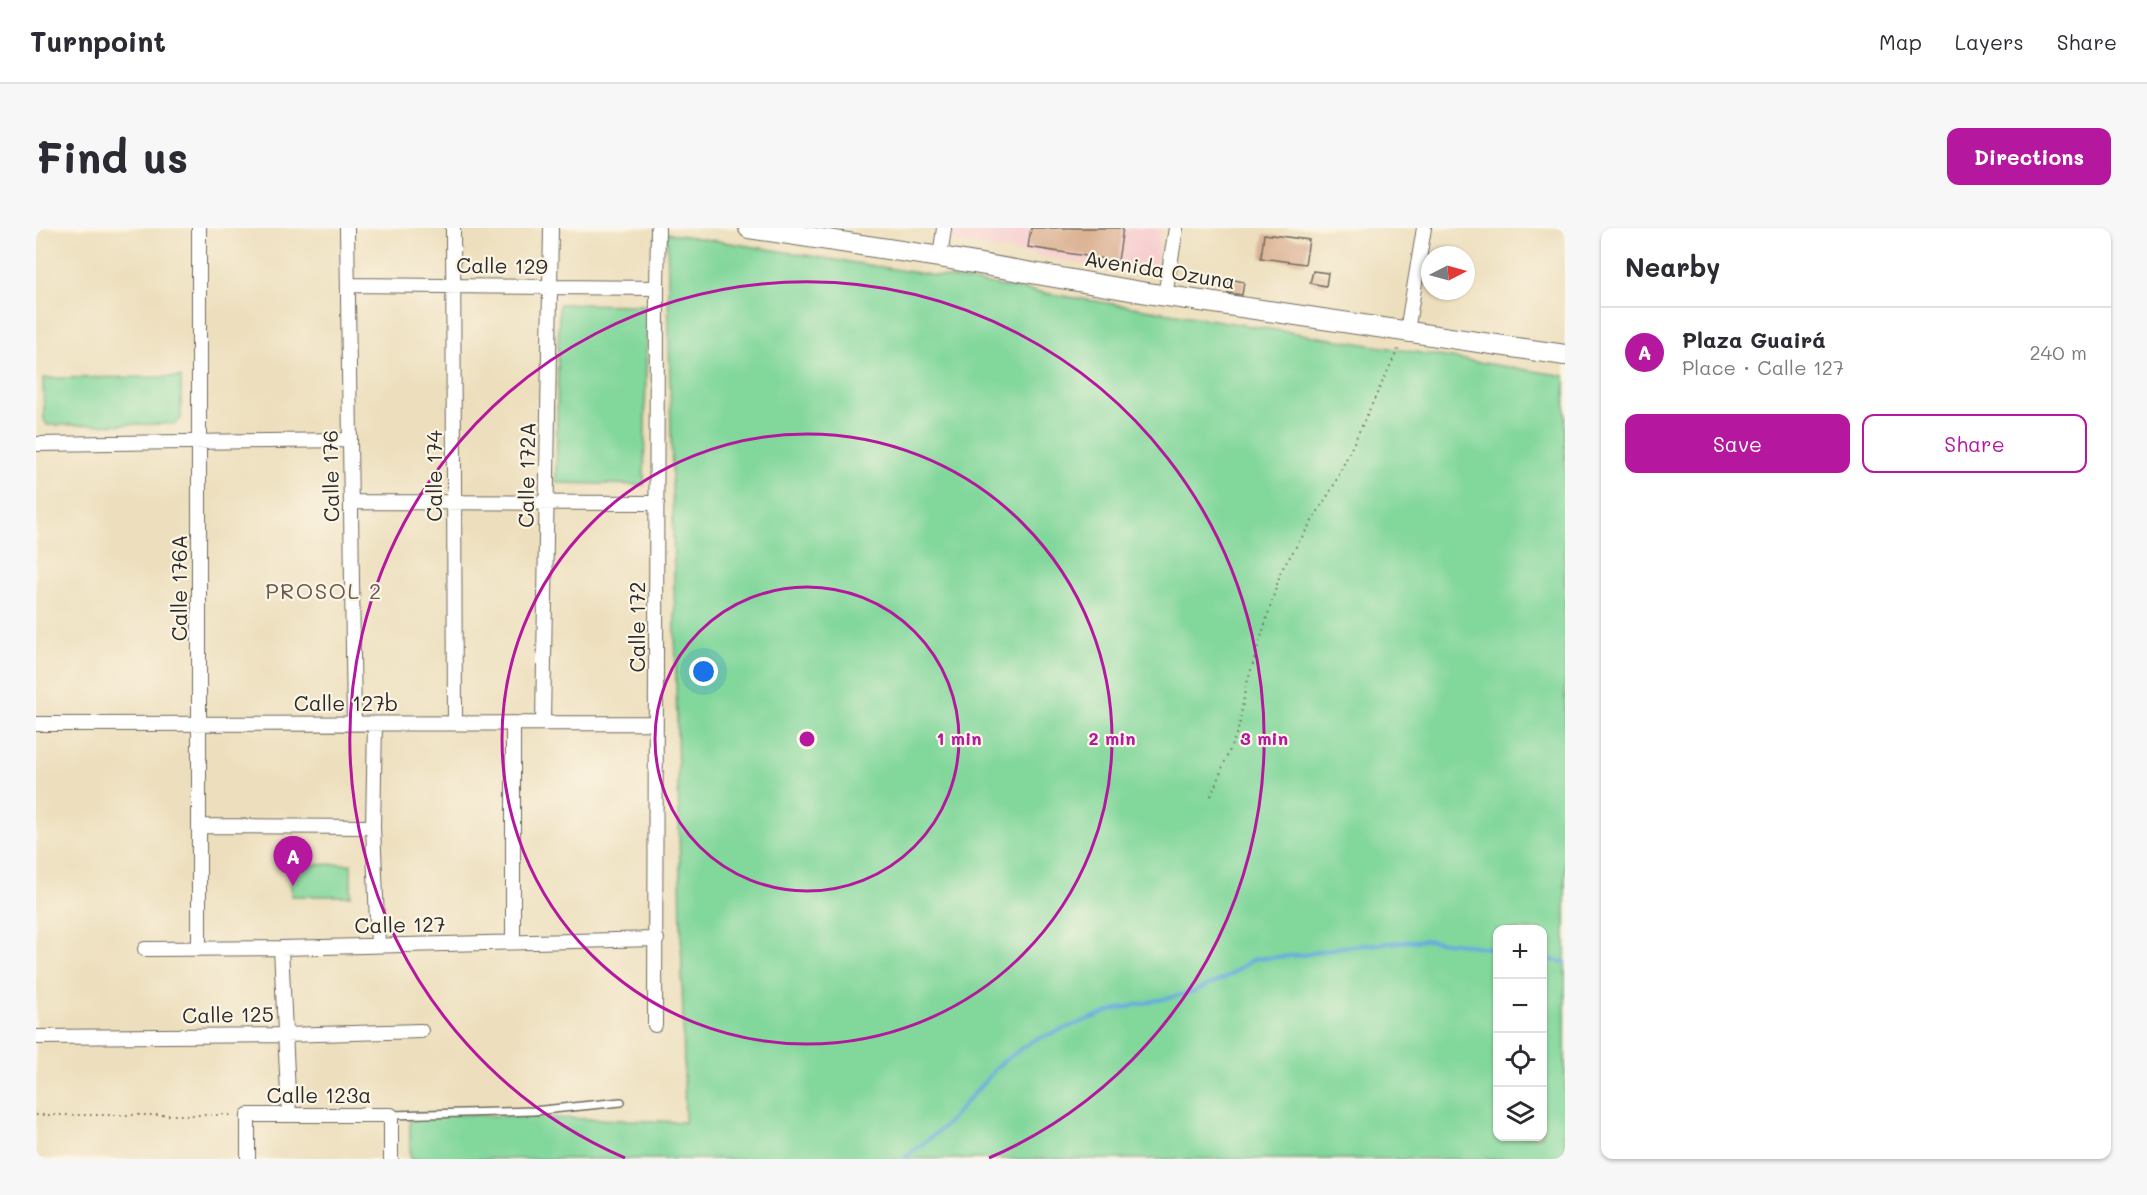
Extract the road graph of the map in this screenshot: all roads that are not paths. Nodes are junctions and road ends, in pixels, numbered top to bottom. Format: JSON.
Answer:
{"nodes":[{"id":1,"x":199,"y":228,"type":"edge"},
{"id":2,"x":347,"y":228,"type":"edge"},
{"id":3,"x":453,"y":228,"type":"edge"},
{"id":4,"x":551,"y":228,"type":"edge"},
{"id":5,"x":658,"y":228,"type":"edge"},
{"id":6,"x":749,"y":228,"type":"edge"},
{"id":7,"x":944,"y":228,"type":"edge"},
{"id":8,"x":1176,"y":228,"type":"edge"},
{"id":9,"x":1424,"y":228,"type":"edge"},
{"id":10,"x":940,"y":257,"type":"junction"},
{"id":11,"x":348,"y":285,"type":"junction"},
{"id":12,"x":453,"y":286,"type":"junction"},
{"id":13,"x":550,"y":287,"type":"junction"},
{"id":14,"x":657,"y":288,"type":"junction"},
{"id":15,"x":1165,"y":296,"type":"junction"},
{"id":16,"x":1407,"y":331,"type":"junction"},
{"id":17,"x":1565,"y":355,"type":"edge"},
{"id":18,"x":350,"y":440,"type":"junction"},
{"id":19,"x":200,"y":442,"type":"junction"},
{"id":20,"x":36,"y":444,"type":"edge"},
{"id":21,"x":351,"y":502,"type":"junction"},
{"id":22,"x":454,"y":502,"type":"junction"},
{"id":23,"x":546,"y":502,"type":"junction"},
{"id":24,"x":657,"y":503,"type":"junction"},
{"id":25,"x":354,"y":723,"type":"junction"},
{"id":26,"x":375,"y":723,"type":"junction"},
{"id":27,"x":455,"y":723,"type":"junction"},
{"id":28,"x":513,"y":723,"type":"junction"},
{"id":29,"x":543,"y":723,"type":"junction"},
{"id":30,"x":657,"y":723,"type":"junction"},
{"id":31,"x":36,"y":724,"type":"edge"},
{"id":32,"x":199,"y":724,"type":"junction"},
{"id":33,"x":199,"y":826,"type":"junction"},
{"id":34,"x":373,"y":827,"type":"junction"},
{"id":35,"x":657,"y":939,"type":"junction"},
{"id":36,"x":513,"y":942,"type":"junction"},
{"id":37,"x":378,"y":945,"type":"junction"},
{"id":38,"x":281,"y":948,"type":"junction"},
{"id":39,"x":145,"y":949,"type":"dead end"},
{"id":40,"x":199,"y":949,"type":"junction"},
{"id":41,"x":655,"y":1025,"type":"dead end"},
{"id":42,"x":421,"y":1031,"type":"dead end"},
{"id":43,"x":285,"y":1035,"type":"junction"},
{"id":44,"x":36,"y":1037,"type":"edge"},
{"id":45,"x":621,"y":1102,"type":"dead end"},
{"id":46,"x":289,"y":1115,"type":"junction"},
{"id":47,"x":391,"y":1115,"type":"junction"},
{"id":48,"x":248,"y":1159,"type":"edge"},
{"id":49,"x":391,"y":1159,"type":"edge"}],
"edges":[{"from":1,"to":19,"type":"street","name":"Calle 176A"},
{"from":2,"to":11,"type":"street","name":"Calle 176"},
{"from":3,"to":12,"type":"street","name":"Calle 174"},
{"from":4,"to":13,"type":"street","name":"Calle 172A"},
{"from":5,"to":14,"type":"street","name":"Calle 172"},
{"from":6,"to":10,"type":"main road","name":"Avenida Ozuna"},
{"from":7,"to":10,"type":"street"},
{"from":8,"to":15,"type":"street"},
{"from":9,"to":16,"type":"street"},
{"from":10,"to":15,"type":"main road","name":"Avenida Ozuna"},
{"from":11,"to":12,"type":"street","name":"Calle 129"},
{"from":11,"to":18,"type":"street","name":"Calle 176"},
{"from":12,"to":13,"type":"street","name":"Calle 129"},
{"from":12,"to":22,"type":"street","name":"Calle 174"},
{"from":13,"to":14,"type":"street","name":"Calle 129"},
{"from":13,"to":23,"type":"street","name":"Calle 172A"},
{"from":14,"to":24,"type":"street","name":"Calle 172"},
{"from":15,"to":16,"type":"main road","name":"Avenida Ozuna"},
{"from":16,"to":17,"type":"main road","name":"Avenida Ozuna"},
{"from":18,"to":19,"type":"street"},
{"from":18,"to":21,"type":"street","name":"Calle 176"},
{"from":19,"to":20,"type":"street"},
{"from":19,"to":32,"type":"street","name":"Calle 176A"},
{"from":21,"to":22,"type":"street"},
{"from":21,"to":25,"type":"street","name":"Calle 176"},
{"from":22,"to":23,"type":"street"},
{"from":22,"to":27,"type":"street","name":"Calle 174"},
{"from":23,"to":24,"type":"street"},
{"from":23,"to":29,"type":"street","name":"Calle 172A"},
{"from":24,"to":30,"type":"street","name":"Calle 172"},
{"from":25,"to":26,"type":"street","name":"Calle 127b"},
{"from":25,"to":32,"type":"street","name":"Calle 127b"},
{"from":26,"to":27,"type":"street","name":"Calle 127b"},
{"from":26,"to":34,"type":"street"},
{"from":27,"to":28,"type":"street","name":"Calle 127b"},
{"from":28,"to":29,"type":"street","name":"Calle 127b"},
{"from":28,"to":36,"type":"street"},
{"from":29,"to":30,"type":"street","name":"Calle 127b"},
{"from":30,"to":35,"type":"street","name":"Calle 172"},
{"from":31,"to":32,"type":"street","name":"Calle 127b"},
{"from":32,"to":33,"type":"street","name":"Calle 176A"},
{"from":33,"to":34,"type":"street"},
{"from":33,"to":40,"type":"street","name":"Calle 176A"},
{"from":34,"to":37,"type":"street"},
{"from":35,"to":36,"type":"street","name":"Calle 127"},
{"from":35,"to":41,"type":"street","name":"Calle 172"},
{"from":36,"to":37,"type":"street","name":"Calle 127"},
{"from":37,"to":38,"type":"street","name":"Calle 127"},
{"from":38,"to":40,"type":"street","name":"Calle 127"},
{"from":38,"to":43,"type":"street"},
{"from":39,"to":40,"type":"street","name":"Calle 127"},
{"from":42,"to":43,"type":"street","name":"Calle 125"},
{"from":43,"to":44,"type":"street","name":"Calle 125"},
{"from":43,"to":46,"type":"street"},
{"from":45,"to":47,"type":"lane"},
{"from":46,"to":47,"type":"street","name":"Calle 123a"},
{"from":46,"to":48,"type":"street","name":"Calle 123a"},
{"from":47,"to":49,"type":"street"}]}
